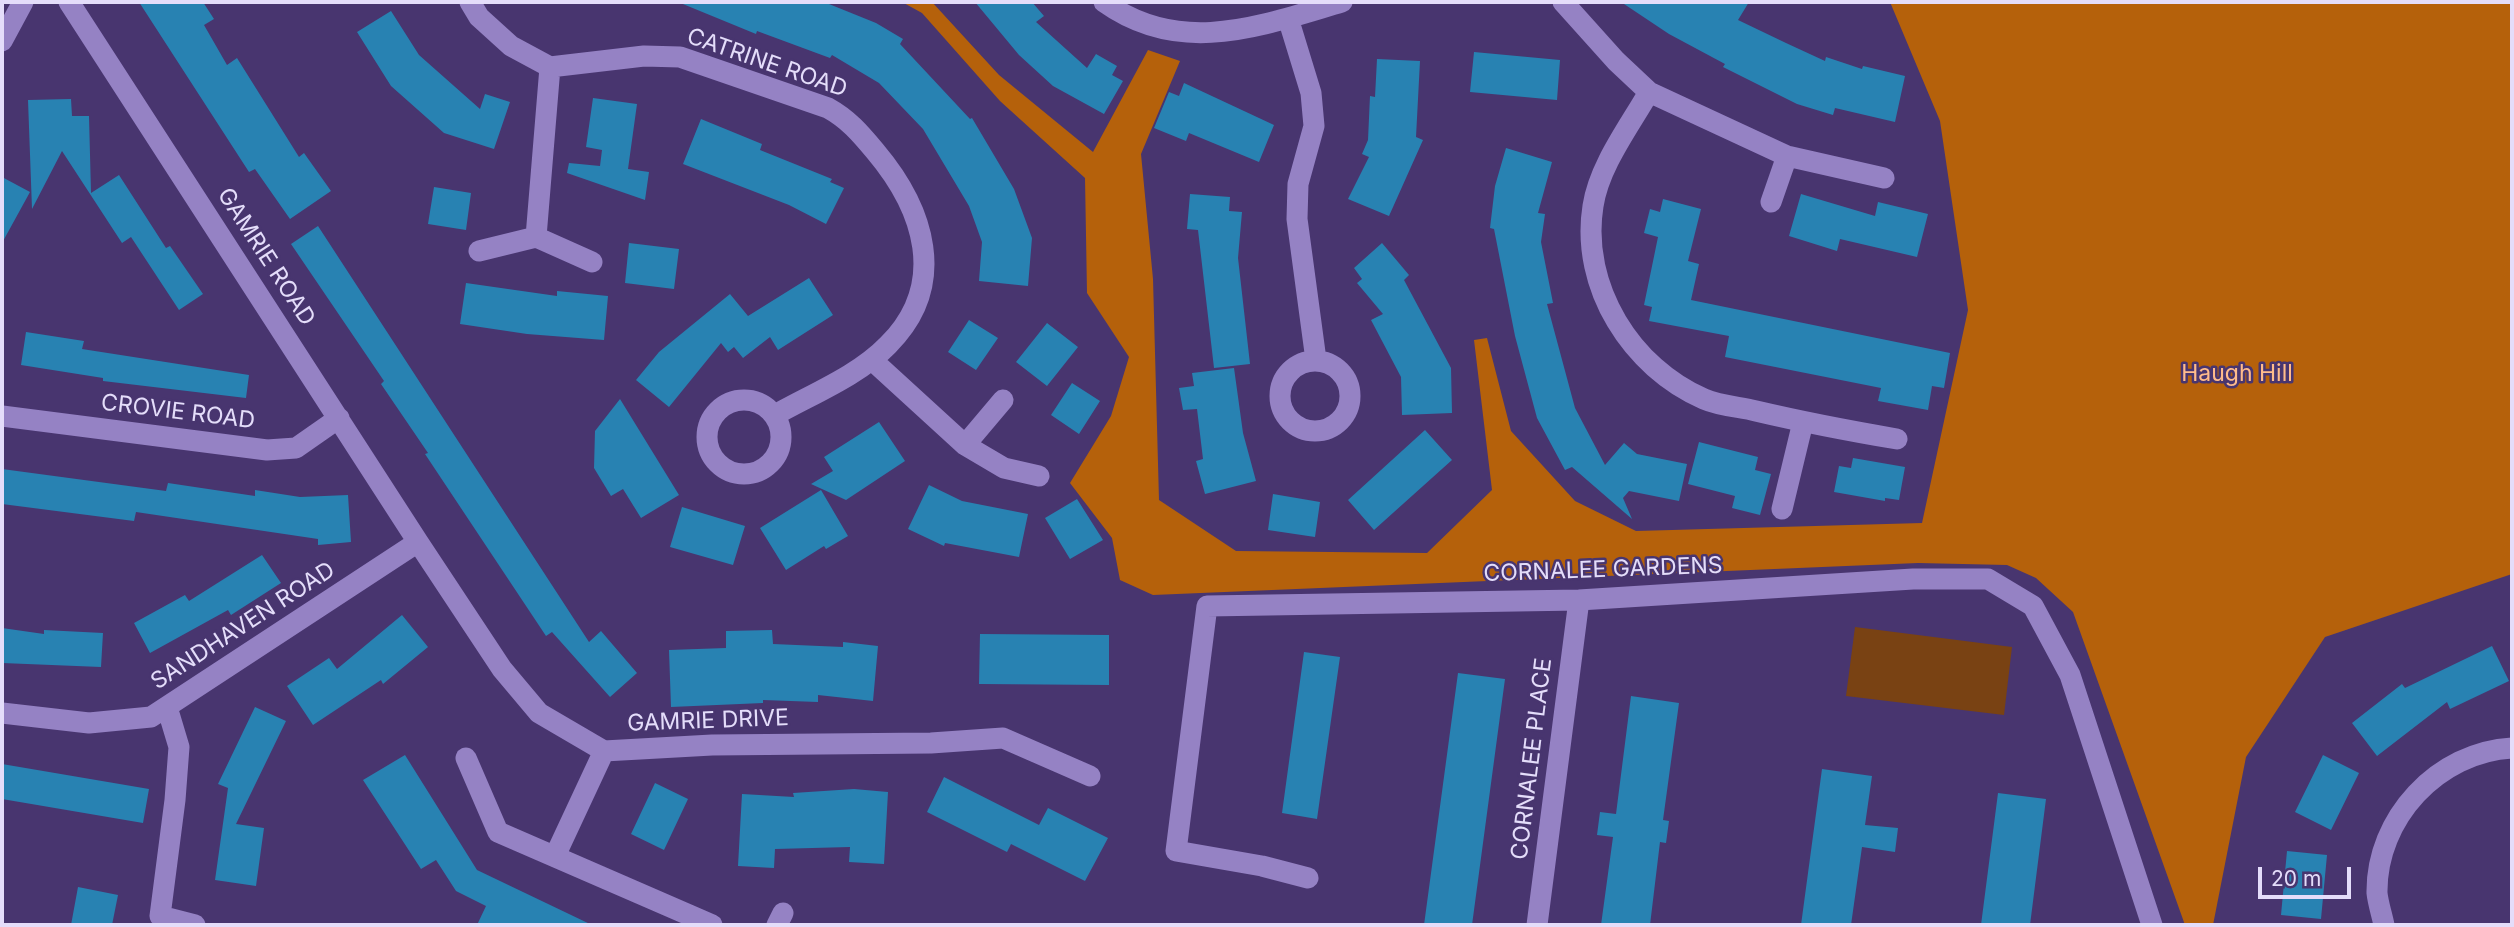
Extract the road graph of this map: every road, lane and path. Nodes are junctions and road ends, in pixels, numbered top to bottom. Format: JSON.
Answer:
{"nodes":[{"id":1,"x":23,"y":2,"type":"edge"},
{"id":2,"x":69,"y":2,"type":"edge"},
{"id":3,"x":470,"y":2,"type":"edge"},
{"id":4,"x":1104,"y":2,"type":"edge"},
{"id":5,"x":1342,"y":2,"type":"edge"},
{"id":6,"x":1563,"y":2,"type":"edge"},
{"id":7,"x":1288,"y":18,"type":"junction"},
{"id":8,"x":2,"y":41,"type":"edge"},
{"id":9,"x":550,"y":67,"type":"junction"},
{"id":10,"x":1649,"y":92,"type":"junction"},
{"id":11,"x":1787,"y":156,"type":"junction"},
{"id":12,"x":1884,"y":178,"type":"dead end"},
{"id":13,"x":1772,"y":202,"type":"dead end"},
{"id":14,"x":536,"y":237,"type":"junction"},
{"id":15,"x":479,"y":251,"type":"dead end"},
{"id":16,"x":592,"y":262,"type":"dead end"},
{"id":17,"x":872,"y":360,"type":"junction"},
{"id":18,"x":1316,"y":360,"type":"dead end"},
{"id":19,"x":1003,"y":400,"type":"dead end"},
{"id":20,"x":775,"y":415,"type":"dead end"},
{"id":21,"x":2,"y":416,"type":"edge"},
{"id":22,"x":340,"y":418,"type":"junction"},
{"id":23,"x":1803,"y":422,"type":"junction"},
{"id":24,"x":1897,"y":439,"type":"dead end"},
{"id":25,"x":965,"y":444,"type":"junction"},
{"id":26,"x":1039,"y":476,"type":"dead end"},
{"id":27,"x":1782,"y":509,"type":"dead end"},
{"id":28,"x":418,"y":542,"type":"junction"},
{"id":29,"x":1579,"y":600,"type":"junction"},
{"id":30,"x":167,"y":707,"type":"junction"},
{"id":31,"x":2,"y":713,"type":"edge"},
{"id":32,"x":2512,"y":748,"type":"edge"},
{"id":33,"x":604,"y":751,"type":"junction"},
{"id":34,"x":466,"y":758,"type":"dead end"},
{"id":35,"x":1090,"y":776,"type":"dead end"},
{"id":36,"x":555,"y":856,"type":"junction"},
{"id":37,"x":1308,"y":878,"type":"dead end"},
{"id":38,"x":195,"y":925,"type":"edge"},
{"id":39,"x":712,"y":925,"type":"edge"},
{"id":40,"x":1537,"y":925,"type":"edge"},
{"id":41,"x":2152,"y":925,"type":"edge"},
{"id":42,"x":2384,"y":925,"type":"edge"}],
"edges":[{"from":1,"to":8,"type":"street"},
{"from":2,"to":22,"type":"street","name":"GAMRIE ROAD"},
{"from":3,"to":9,"type":"street"},
{"from":4,"to":7,"type":"street"},
{"from":5,"to":7,"type":"street"},
{"from":6,"to":10,"type":"street"},
{"from":7,"to":18,"type":"street"},
{"from":9,"to":14,"type":"street"},
{"from":9,"to":17,"type":"street","name":"CATRINE ROAD"},
{"from":10,"to":11,"type":"street"},
{"from":10,"to":23,"type":"street"},
{"from":11,"to":12,"type":"street"},
{"from":11,"to":13,"type":"street"},
{"from":14,"to":15,"type":"street"},
{"from":14,"to":16,"type":"street"},
{"from":17,"to":20,"type":"street","name":"CATRINE ROAD"},
{"from":17,"to":25,"type":"street"},
{"from":19,"to":25,"type":"street"},
{"from":21,"to":22,"type":"street","name":"CROVIE ROAD"},
{"from":22,"to":28,"type":"street","name":"GAMRIE ROAD"},
{"from":23,"to":24,"type":"street"},
{"from":23,"to":27,"type":"street"},
{"from":25,"to":26,"type":"street"},
{"from":28,"to":30,"type":"street","name":"SANDHAVEN ROAD"},
{"from":28,"to":33,"type":"street","name":"GAMRIE DRIVE"},
{"from":29,"to":37,"type":"street","name":"CORNALEE GARDENS"},
{"from":29,"to":40,"type":"street","name":"CORNALEE PLACE"},
{"from":29,"to":41,"type":"street","name":"CORNALEE GARDENS"},
{"from":30,"to":31,"type":"street","name":"SANDHAVEN ROAD"},
{"from":30,"to":38,"type":"street"},
{"from":32,"to":42,"type":"street"},
{"from":33,"to":35,"type":"street","name":"GAMRIE DRIVE"},
{"from":33,"to":36,"type":"street"},
{"from":34,"to":36,"type":"street"},
{"from":36,"to":39,"type":"street"}]}
